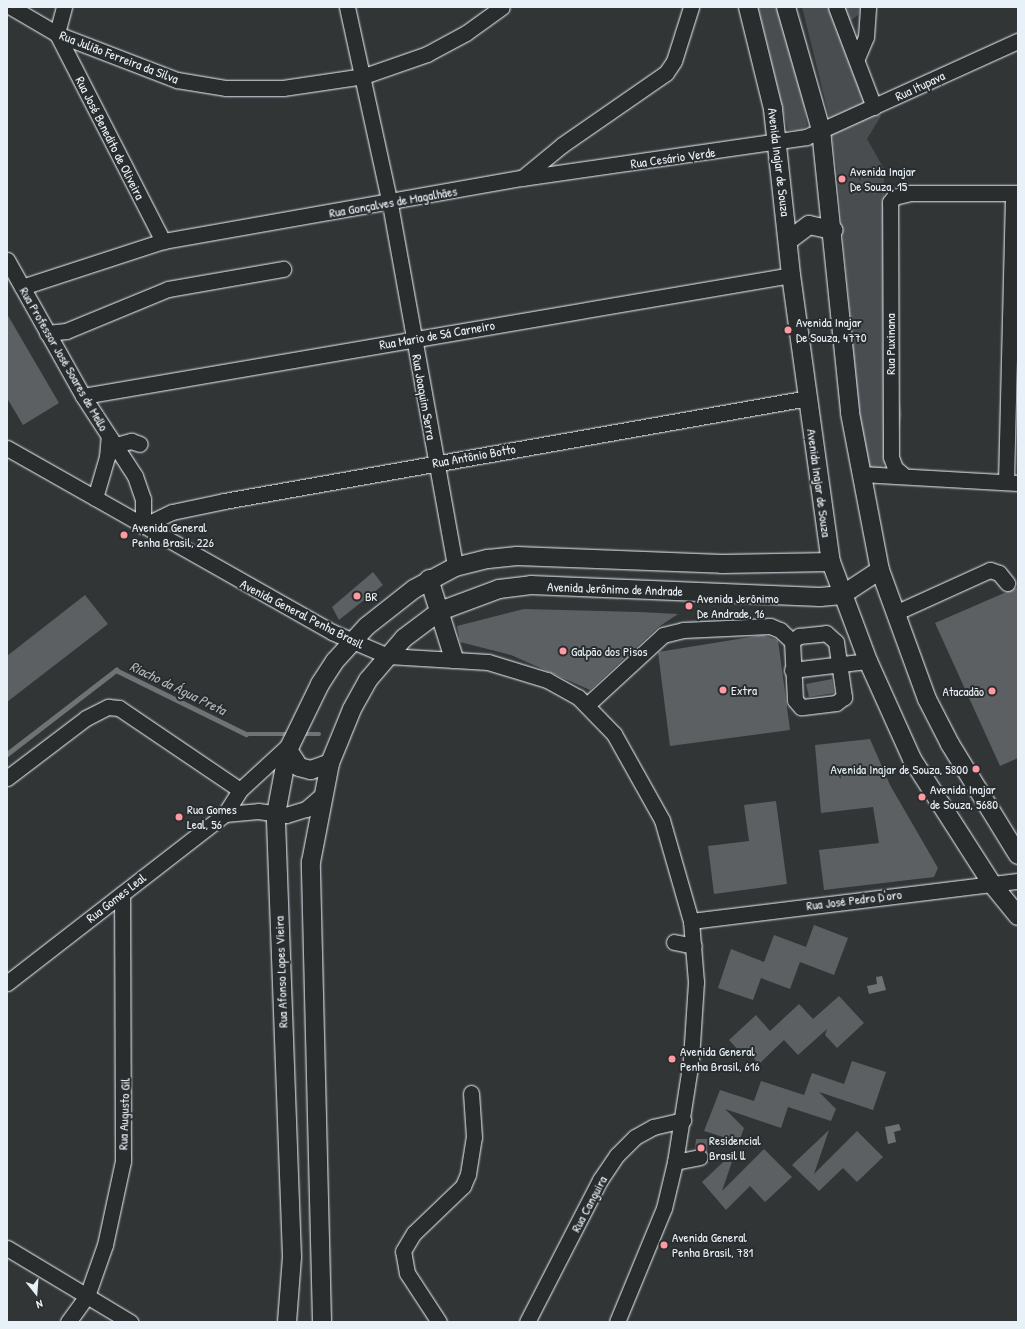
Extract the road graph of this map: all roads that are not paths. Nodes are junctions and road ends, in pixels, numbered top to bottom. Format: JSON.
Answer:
{"nodes":[{"id":1,"x":11,"y":7,"type":"edge"},
{"id":2,"x":64,"y":7,"type":"edge"},
{"id":3,"x":347,"y":7,"type":"edge"},
{"id":4,"x":502,"y":7,"type":"edge"},
{"id":5,"x":691,"y":7,"type":"edge"},
{"id":6,"x":748,"y":7,"type":"edge"},
{"id":7,"x":786,"y":7,"type":"edge"},
{"id":8,"x":836,"y":7,"type":"edge"},
{"id":9,"x":868,"y":7,"type":"edge"},
{"id":10,"x":58,"y":34,"type":"junction"},
{"id":11,"x":1018,"y":41,"type":"edge"},
{"id":12,"x":857,"y":58,"type":"junction"},
{"id":13,"x":364,"y":76,"type":"junction"},
{"id":14,"x":874,"y":107,"type":"junction"},
{"id":15,"x":821,"y":130,"type":"junction"},
{"id":16,"x":777,"y":143,"type":"junction"},
{"id":17,"x":522,"y":178,"type":"junction"},
{"id":18,"x":1015,"y":193,"type":"edge"},
{"id":19,"x":390,"y":204,"type":"junction"},
{"id":20,"x":833,"y":230,"type":"junction"},
{"id":21,"x":789,"y":240,"type":"junction"},
{"id":22,"x":163,"y":241,"type":"junction"},
{"id":23,"x":7,"y":260,"type":"edge"},
{"id":24,"x":283,"y":269,"type":"dead end"},
{"id":25,"x":791,"y":275,"type":"junction"},
{"id":26,"x":22,"y":287,"type":"junction"},
{"id":27,"x":51,"y":339,"type":"junction"},
{"id":28,"x":414,"y":339,"type":"junction"},
{"id":29,"x":1014,"y":374,"type":"edge"},
{"id":30,"x":83,"y":396,"type":"junction"},
{"id":31,"x":808,"y":398,"type":"junction"},
{"id":32,"x":115,"y":445,"type":"junction"},
{"id":33,"x":7,"y":448,"type":"edge"},
{"id":34,"x":436,"y":463,"type":"junction"},
{"id":35,"x":861,"y":474,"type":"junction"},
{"id":36,"x":902,"y":474,"type":"junction"},
{"id":37,"x":1012,"y":482,"type":"edge"},
{"id":38,"x":95,"y":498,"type":"junction"},
{"id":39,"x":143,"y":526,"type":"junction"},
{"id":40,"x":627,"y":560,"type":"junction"},
{"id":41,"x":831,"y":562,"type":"junction"},
{"id":42,"x":455,"y":567,"type":"junction"},
{"id":43,"x":880,"y":570,"type":"junction"},
{"id":44,"x":429,"y":580,"type":"junction"},
{"id":45,"x":1007,"y":583,"type":"dead end"},
{"id":46,"x":622,"y":589,"type":"junction"},
{"id":47,"x":842,"y":595,"type":"junction"},
{"id":48,"x":440,"y":611,"type":"junction"},
{"id":49,"x":895,"y":613,"type":"junction"},
{"id":50,"x":352,"y":641,"type":"junction"},
{"id":51,"x":792,"y":641,"type":"junction"},
{"id":52,"x":388,"y":656,"type":"junction"},
{"id":53,"x":454,"y":659,"type":"junction"},
{"id":54,"x":868,"y":661,"type":"junction"},
{"id":55,"x":839,"y":664,"type":"junction"},
{"id":56,"x":792,"y":670,"type":"junction"},
{"id":57,"x":587,"y":705,"type":"junction"},
{"id":58,"x":290,"y":746,"type":"junction"},
{"id":59,"x":330,"y":763,"type":"junction"},
{"id":60,"x":7,"y":778,"type":"edge"},
{"id":61,"x":240,"y":790,"type":"junction"},
{"id":62,"x":323,"y":794,"type":"junction"},
{"id":63,"x":226,"y":814,"type":"junction"},
{"id":64,"x":276,"y":814,"type":"junction"},
{"id":65,"x":1018,"y":855,"type":"edge"},
{"id":66,"x":1018,"y":880,"type":"edge"},
{"id":67,"x":992,"y":884,"type":"junction"},
{"id":68,"x":122,"y":894,"type":"junction"},
{"id":69,"x":1018,"y":916,"type":"edge"},
{"id":70,"x":691,"y":921,"type":"junction"},
{"id":71,"x":674,"y":942,"type":"dead end"},
{"id":72,"x":694,"y":946,"type":"junction"},
{"id":73,"x":7,"y":983,"type":"edge"},
{"id":74,"x":472,"y":1093,"type":"dead end"},
{"id":75,"x":683,"y":1120,"type":"junction"},
{"id":76,"x":700,"y":1157,"type":"dead end"},
{"id":77,"x":675,"y":1162,"type":"junction"},
{"id":78,"x":7,"y":1248,"type":"edge"},
{"id":79,"x":87,"y":1296,"type":"junction"},
{"id":80,"x":68,"y":1322,"type":"edge"},
{"id":81,"x":130,"y":1322,"type":"edge"},
{"id":82,"x":286,"y":1322,"type":"edge"},
{"id":83,"x":322,"y":1322,"type":"edge"},
{"id":84,"x":439,"y":1322,"type":"edge"},
{"id":85,"x":527,"y":1322,"type":"edge"},
{"id":86,"x":617,"y":1322,"type":"edge"}],
"edges":[{"from":1,"to":10,"type":"street","name":"Rua Julião Ferreira da Silva"},
{"from":2,"to":10,"type":"street"},
{"from":3,"to":13,"type":"street","name":"Rua Joaquim Serra"},
{"from":4,"to":13,"type":"street","name":"Rua Julião Ferreira da Silva"},
{"from":5,"to":17,"type":"street","name":"Rua Gonçalves de Magalhães"},
{"from":6,"to":16,"type":"main road","name":"Avenida Inajar de Souza"},
{"from":7,"to":15,"type":"main road"},
{"from":8,"to":12,"type":"street"},
{"from":9,"to":12,"type":"street"},
{"from":10,"to":13,"type":"street","name":"Rua Julião Ferreira da Silva"},
{"from":10,"to":22,"type":"street","name":"Rua José Benedito de Oliveira"},
{"from":11,"to":14,"type":"street","name":"Rua Itupava"},
{"from":12,"to":14,"type":"street"},
{"from":13,"to":19,"type":"street","name":"Rua Joaquim Serra"},
{"from":14,"to":15,"type":"street","name":"Rua Itupava"},
{"from":15,"to":16,"type":"street","name":"Rua Cesário Verde"},
{"from":15,"to":20,"type":"main road"},
{"from":16,"to":17,"type":"street","name":"Rua Cesário Verde"},
{"from":16,"to":21,"type":"main road","name":"Avenida Inajar de Souza"},
{"from":17,"to":19,"type":"street","name":"Rua Gonçalves de Magalhães"},
{"from":18,"to":29,"type":"street"},
{"from":18,"to":36,"type":"street","name":"Rua Puxinana"},
{"from":19,"to":22,"type":"street","name":"Rua Gonçalves de Magalhães"},
{"from":19,"to":28,"type":"street","name":"Rua Joaquim Serra"},
{"from":20,"to":21,"type":"main road"},
{"from":20,"to":35,"type":"main road"},
{"from":21,"to":25,"type":"main road","name":"Avenida Inajar de Souza"},
{"from":22,"to":26,"type":"street","name":"Rua Gonçalves de Magalhães"},
{"from":23,"to":26,"type":"street","name":"Rua Professor José Soares de Mello"},
{"from":24,"to":27,"type":"street"},
{"from":25,"to":28,"type":"street","name":"Rua Mario de Sá Carneiro"},
{"from":25,"to":31,"type":"main road","name":"Avenida Inajar de Souza"},
{"from":26,"to":27,"type":"street","name":"Rua Professor José Soares de Mello"},
{"from":27,"to":30,"type":"street","name":"Rua Professor José Soares de Mello"},
{"from":28,"to":30,"type":"street","name":"Rua Mario de Sá Carneiro"},
{"from":28,"to":34,"type":"street","name":"Rua Joaquim Serra"},
{"from":29,"to":37,"type":"street"},
{"from":30,"to":32,"type":"street","name":"Rua Professor José Soares de Mello"},
{"from":31,"to":34,"type":"street","name":"Rua Antônio Botto"},
{"from":31,"to":41,"type":"main road","name":"Avenida Inajar de Souza"},
{"from":32,"to":38,"type":"street","name":"Rua Professor José Soares de Mello"},
{"from":32,"to":39,"type":"street","name":"Rua Professor José Soares de Mello"},
{"from":33,"to":38,"type":"street","name":"Avenida General Penha Brasil"},
{"from":34,"to":39,"type":"street","name":"Rua Antônio Botto"},
{"from":34,"to":42,"type":"street","name":"Rua Joaquim Serra"},
{"from":35,"to":36,"type":"street"},
{"from":35,"to":43,"type":"main road"},
{"from":36,"to":37,"type":"street"},
{"from":38,"to":39,"type":"street","name":"Avenida General Penha Brasil"},
{"from":39,"to":50,"type":"street","name":"Avenida General Penha Brasil"},
{"from":40,"to":41,"type":"main road"},
{"from":40,"to":42,"type":"main road"},
{"from":40,"to":46,"type":"main road"},
{"from":41,"to":47,"type":"main road","name":"Avenida Inajar de Souza"},
{"from":42,"to":44,"type":"main road"},
{"from":43,"to":47,"type":"main road","name":"Avenida Jerônimo de Andrade"},
{"from":43,"to":49,"type":"main road"},
{"from":44,"to":48,"type":"main road"},
{"from":44,"to":50,"type":"main road"},
{"from":45,"to":49,"type":"street"},
{"from":46,"to":47,"type":"main road","name":"Avenida Jerônimo de Andrade"},
{"from":46,"to":48,"type":"main road","name":"Avenida Jerônimo de Andrade"},
{"from":47,"to":54,"type":"main road","name":"Avenida Inajar de Souza"},
{"from":48,"to":52,"type":"main road","name":"Avenida Jerônimo de Andrade"},
{"from":48,"to":53,"type":"main road"},
{"from":49,"to":65,"type":"main road"},
{"from":50,"to":52,"type":"street","name":"Avenida General Penha Brasil"},
{"from":50,"to":58,"type":"main road","name":"Rua Afonso Lopes Vieira"},
{"from":51,"to":55,"type":"street"},
{"from":51,"to":56,"type":"street"},
{"from":51,"to":57,"type":"street"},
{"from":52,"to":53,"type":"street","name":"Avenida General Penha Brasil"},
{"from":52,"to":59,"type":"main road"},
{"from":53,"to":57,"type":"street","name":"Avenida General Penha Brasil"},
{"from":54,"to":55,"type":"street"},
{"from":54,"to":67,"type":"main road","name":"Avenida Inajar de Souza"},
{"from":55,"to":56,"type":"street"},
{"from":55,"to":56,"type":"street"},
{"from":57,"to":70,"type":"street","name":"Avenida General Penha Brasil"},
{"from":58,"to":59,"type":"main road"},
{"from":58,"to":61,"type":"street","name":"Rua Gomes Leal"},
{"from":58,"to":64,"type":"main road","name":"Rua Afonso Lopes Vieira"},
{"from":59,"to":62,"type":"main road"},
{"from":60,"to":61,"type":"street"},
{"from":61,"to":63,"type":"street","name":"Rua Gomes Leal"},
{"from":62,"to":64,"type":"street"},
{"from":62,"to":83,"type":"main road"},
{"from":63,"to":64,"type":"street"},
{"from":63,"to":68,"type":"street","name":"Rua Gomes Leal"},
{"from":64,"to":82,"type":"main road","name":"Rua Afonso Lopes Vieira"},
{"from":66,"to":67,"type":"street","name":"Rua José Pedro D'oro"},
{"from":67,"to":69,"type":"main road","name":"Avenida Inajar de Souza"},
{"from":67,"to":70,"type":"street","name":"Rua José Pedro D'oro"},
{"from":68,"to":73,"type":"street","name":"Rua Gomes Leal"},
{"from":68,"to":79,"type":"street","name":"Rua Augusto Gil"},
{"from":70,"to":72,"type":"street","name":"Avenida General Penha Brasil"},
{"from":71,"to":72,"type":"street"},
{"from":72,"to":75,"type":"street","name":"Avenida General Penha Brasil"},
{"from":74,"to":84,"type":"street"},
{"from":75,"to":77,"type":"street","name":"Avenida General Penha Brasil"},
{"from":75,"to":85,"type":"street","name":"Rua Canguira"},
{"from":76,"to":77,"type":"street"},
{"from":77,"to":86,"type":"street","name":"Avenida General Penha Brasil"},
{"from":78,"to":79,"type":"street"},
{"from":79,"to":80,"type":"street","name":"Rua Augusto Gil"},
{"from":79,"to":81,"type":"street"}]}
